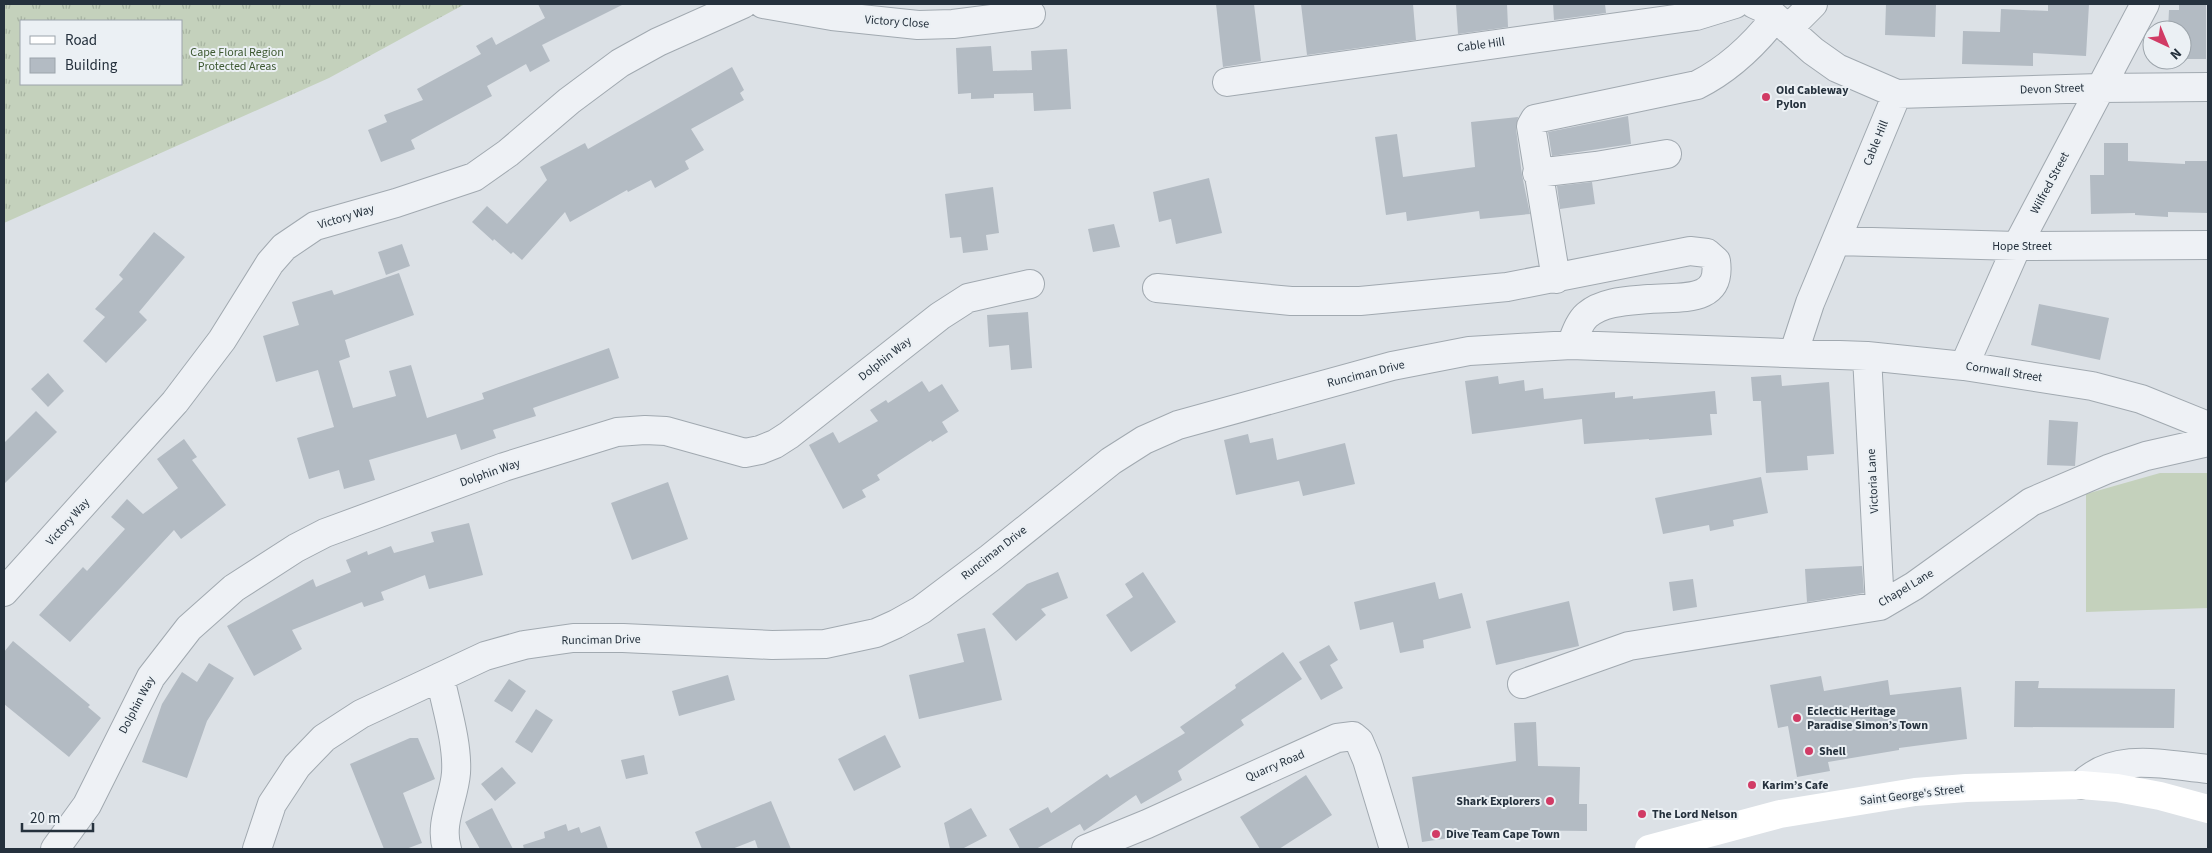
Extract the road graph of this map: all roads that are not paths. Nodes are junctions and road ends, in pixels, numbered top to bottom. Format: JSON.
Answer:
{"nodes":[{"id":1,"x":742,"y":4,"type":"edge"},
{"id":2,"x":763,"y":4,"type":"edge"},
{"id":3,"x":1735,"y":4,"type":"edge"},
{"id":4,"x":1813,"y":4,"type":"edge"},
{"id":5,"x":2145,"y":4,"type":"edge"},
{"id":6,"x":1031,"y":14,"type":"dead end"},
{"id":7,"x":1772,"y":17,"type":"edge"},
{"id":8,"x":1227,"y":82,"type":"dead end"},
{"id":9,"x":2208,"y":87,"type":"edge"},
{"id":10,"x":2100,"y":88,"type":"junction"},
{"id":11,"x":1897,"y":94,"type":"junction"},
{"id":12,"x":1667,"y":154,"type":"dead end"},
{"id":13,"x":1537,"y":172,"type":"junction"},
{"id":14,"x":1836,"y":241,"type":"junction"},
{"id":15,"x":2208,"y":245,"type":"edge"},
{"id":16,"x":2017,"y":246,"type":"junction"},
{"id":17,"x":1556,"y":279,"type":"junction"},
{"id":18,"x":1030,"y":284,"type":"dead end"},
{"id":19,"x":1157,"y":288,"type":"dead end"},
{"id":20,"x":1571,"y":345,"type":"junction"},
{"id":21,"x":1794,"y":352,"type":"junction"},
{"id":22,"x":1866,"y":356,"type":"junction"},
{"id":23,"x":1964,"y":366,"type":"junction"},
{"id":24,"x":2208,"y":426,"type":"edge"},
{"id":25,"x":2208,"y":442,"type":"edge"},
{"id":26,"x":4,"y":592,"type":"edge"},
{"id":27,"x":1880,"y":606,"type":"junction"},
{"id":28,"x":440,"y":677,"type":"junction"},
{"id":29,"x":1522,"y":684,"type":"dead end"},
{"id":30,"x":2208,"y":769,"type":"edge"},
{"id":31,"x":2082,"y":786,"type":"junction"},
{"id":32,"x":2208,"y":809,"type":"edge"},
{"id":33,"x":56,"y":849,"type":"edge"},
{"id":34,"x":257,"y":849,"type":"edge"},
{"id":35,"x":447,"y":849,"type":"edge"},
{"id":36,"x":1086,"y":849,"type":"edge"},
{"id":37,"x":1394,"y":849,"type":"edge"},
{"id":38,"x":1648,"y":849,"type":"edge"}],
"edges":[{"from":1,"to":26,"type":"street","name":"Victory Way"},
{"from":2,"to":6,"type":"street","name":"Victory Close"},
{"from":3,"to":8,"type":"street","name":"Cable Hill"},
{"from":4,"to":7,"type":"street"},
{"from":5,"to":10,"type":"street","name":"Wilfred Street"},
{"from":7,"to":11,"type":"street"},
{"from":7,"to":13,"type":"street"},
{"from":9,"to":10,"type":"street","name":"Devon Street"},
{"from":10,"to":11,"type":"street","name":"Devon Street"},
{"from":10,"to":16,"type":"street","name":"Wilfred Street"},
{"from":11,"to":14,"type":"street","name":"Cable Hill"},
{"from":12,"to":13,"type":"street"},
{"from":13,"to":17,"type":"street"},
{"from":14,"to":16,"type":"street","name":"Hope Street"},
{"from":14,"to":21,"type":"street","name":"Cable Hill"},
{"from":15,"to":16,"type":"street","name":"Hope Street"},
{"from":16,"to":23,"type":"street","name":"Wilfred Street"},
{"from":17,"to":19,"type":"street"},
{"from":17,"to":20,"type":"street"},
{"from":18,"to":33,"type":"street","name":"Dolphin Way"},
{"from":20,"to":21,"type":"street","name":"Runciman Drive"},
{"from":20,"to":28,"type":"street","name":"Runciman Drive"},
{"from":21,"to":22,"type":"street","name":"Cornwall Street"},
{"from":22,"to":23,"type":"street","name":"Cornwall Street"},
{"from":22,"to":27,"type":"street","name":"Victoria Lane"},
{"from":23,"to":24,"type":"street","name":"Cornwall Street"},
{"from":25,"to":27,"type":"street","name":"Chapel Lane"},
{"from":27,"to":29,"type":"street","name":"Chapel Lane"},
{"from":28,"to":34,"type":"street","name":"Runciman Drive"},
{"from":28,"to":35,"type":"street"},
{"from":30,"to":31,"type":"street"},
{"from":31,"to":32,"type":"main road","name":"Saint George's Street"},
{"from":31,"to":38,"type":"main road","name":"Saint George's Street"},
{"from":36,"to":37,"type":"street","name":"Quarry Road"}]}
